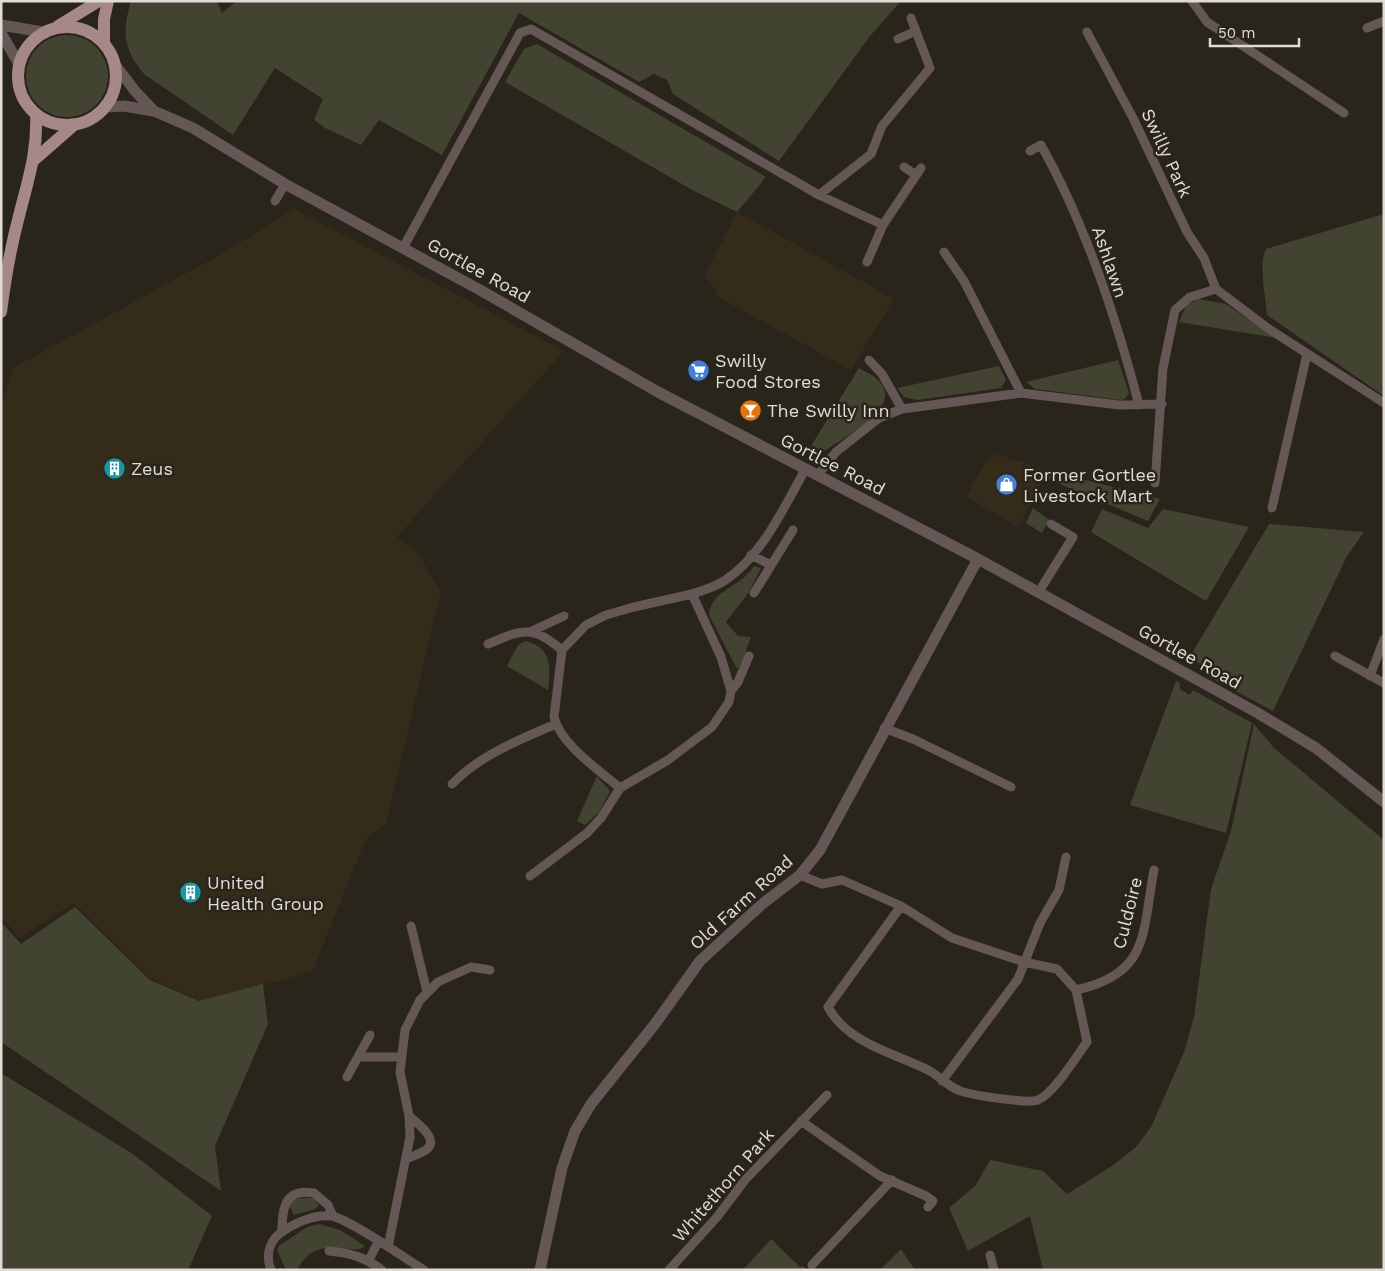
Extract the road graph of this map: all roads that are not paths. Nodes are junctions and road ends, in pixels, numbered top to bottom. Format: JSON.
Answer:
{"nodes":[{"id":1,"x":100,"y":1,"type":"edge"},
{"id":2,"x":108,"y":1,"type":"edge"},
{"id":3,"x":1192,"y":1,"type":"edge"},
{"id":4,"x":911,"y":18,"type":"dead end"},
{"id":5,"x":1384,"y":21,"type":"edge"},
{"id":6,"x":1,"y":25,"type":"edge"},
{"id":7,"x":56,"y":27,"type":"junction"},
{"id":8,"x":1367,"y":28,"type":"dead end"},
{"id":9,"x":916,"y":31,"type":"junction"},
{"id":10,"x":43,"y":32,"type":"junction"},
{"id":11,"x":1087,"y":32,"type":"dead end"},
{"id":12,"x":1,"y":33,"type":"edge"},
{"id":13,"x":898,"y":39,"type":"dead end"},
{"id":14,"x":104,"y":43,"type":"junction"},
{"id":15,"x":19,"y":64,"type":"junction"},
{"id":16,"x":116,"y":66,"type":"junction"},
{"id":17,"x":106,"y":107,"type":"junction"},
{"id":18,"x":154,"y":111,"type":"junction"},
{"id":19,"x":1344,"y":113,"type":"dead end"},
{"id":20,"x":36,"y":114,"type":"junction"},
{"id":21,"x":74,"y":125,"type":"junction"},
{"id":22,"x":1030,"y":151,"type":"dead end"},
{"id":23,"x":34,"y":160,"type":"junction"},
{"id":24,"x":904,"y":167,"type":"dead end"},
{"id":25,"x":284,"y":184,"type":"junction"},
{"id":26,"x":819,"y":195,"type":"junction"},
{"id":27,"x":275,"y":201,"type":"dead end"},
{"id":28,"x":883,"y":225,"type":"junction"},
{"id":29,"x":403,"y":248,"type":"junction"},
{"id":30,"x":944,"y":252,"type":"dead end"},
{"id":31,"x":867,"y":262,"type":"dead end"},
{"id":32,"x":1216,"y":289,"type":"junction"},
{"id":33,"x":1,"y":312,"type":"edge"},
{"id":34,"x":1307,"y":354,"type":"junction"},
{"id":35,"x":869,"y":360,"type":"dead end"},
{"id":36,"x":1021,"y":393,"type":"junction"},
{"id":37,"x":1384,"y":403,"type":"edge"},
{"id":38,"x":1162,"y":404,"type":"junction"},
{"id":39,"x":1139,"y":406,"type":"junction"},
{"id":40,"x":902,"y":409,"type":"junction"},
{"id":41,"x":805,"y":470,"type":"junction"},
{"id":42,"x":817,"y":476,"type":"junction"},
{"id":43,"x":1155,"y":483,"type":"dead end"},
{"id":44,"x":1272,"y":508,"type":"dead end"},
{"id":45,"x":1051,"y":524,"type":"dead end"},
{"id":46,"x":793,"y":530,"type":"dead end"},
{"id":47,"x":751,"y":555,"type":"junction"},
{"id":48,"x":978,"y":559,"type":"junction"},
{"id":49,"x":771,"y":565,"type":"junction"},
{"id":50,"x":754,"y":593,"type":"dead end"},
{"id":51,"x":1038,"y":593,"type":"junction"},
{"id":52,"x":692,"y":594,"type":"junction"},
{"id":53,"x":564,"y":616,"type":"dead end"},
{"id":54,"x":532,"y":631,"type":"junction"},
{"id":55,"x":1384,"y":639,"type":"edge"},
{"id":56,"x":488,"y":644,"type":"dead end"},
{"id":57,"x":562,"y":650,"type":"junction"},
{"id":58,"x":749,"y":656,"type":"dead end"},
{"id":59,"x":1335,"y":656,"type":"dead end"},
{"id":60,"x":1370,"y":676,"type":"junction"},
{"id":61,"x":1384,"y":683,"type":"edge"},
{"id":62,"x":731,"y":691,"type":"junction"},
{"id":63,"x":556,"y":724,"type":"junction"},
{"id":64,"x":884,"y":728,"type":"junction"},
{"id":65,"x":452,"y":784,"type":"dead end"},
{"id":66,"x":1012,"y":787,"type":"dead end"},
{"id":67,"x":620,"y":788,"type":"junction"},
{"id":68,"x":1384,"y":802,"type":"edge"},
{"id":69,"x":1066,"y":857,"type":"dead end"},
{"id":70,"x":1154,"y":870,"type":"dead end"},
{"id":71,"x":800,"y":875,"type":"junction"},
{"id":72,"x":530,"y":876,"type":"dead end"},
{"id":73,"x":900,"y":906,"type":"junction"},
{"id":74,"x":411,"y":926,"type":"dead end"},
{"id":75,"x":1024,"y":962,"type":"junction"},
{"id":76,"x":490,"y":970,"type":"dead end"},
{"id":77,"x":1076,"y":990,"type":"junction"},
{"id":78,"x":427,"y":992,"type":"junction"},
{"id":79,"x":370,"y":1035,"type":"dead end"},
{"id":80,"x":359,"y":1057,"type":"junction"},
{"id":81,"x":400,"y":1057,"type":"junction"},
{"id":82,"x":347,"y":1077,"type":"dead end"},
{"id":83,"x":942,"y":1081,"type":"junction"},
{"id":84,"x":827,"y":1095,"type":"dead end"},
{"id":85,"x":409,"y":1116,"type":"junction"},
{"id":86,"x":801,"y":1121,"type":"junction"},
{"id":87,"x":406,"y":1159,"type":"junction"},
{"id":88,"x":892,"y":1180,"type":"junction"},
{"id":89,"x":928,"y":1207,"type":"dead end"},
{"id":90,"x":333,"y":1216,"type":"junction"},
{"id":91,"x":282,"y":1232,"type":"junction"},
{"id":92,"x":378,"y":1242,"type":"junction"},
{"id":93,"x":388,"y":1247,"type":"junction"},
{"id":94,"x":330,"y":1251,"type":"dead end"},
{"id":95,"x":990,"y":1255,"type":"dead end"},
{"id":96,"x":369,"y":1260,"type":"junction"},
{"id":97,"x":812,"y":1265,"type":"dead end"},
{"id":98,"x":543,"y":1269,"type":"edge"},
{"id":99,"x":271,"y":1270,"type":"edge"},
{"id":100,"x":382,"y":1270,"type":"edge"},
{"id":101,"x":424,"y":1270,"type":"edge"},
{"id":102,"x":669,"y":1270,"type":"edge"},
{"id":103,"x":994,"y":1270,"type":"edge"}],
"edges":[{"from":1,"to":7,"type":"main road"},
{"from":2,"to":14,"type":"main road"},
{"from":3,"to":19,"type":"street"},
{"from":4,"to":9,"type":"street"},
{"from":5,"to":8,"type":"street"},
{"from":6,"to":10,"type":"street"},
{"from":7,"to":10,"type":"main road"},
{"from":7,"to":14,"type":"main road"},
{"from":9,"to":13,"type":"street"},
{"from":9,"to":26,"type":"street"},
{"from":10,"to":15,"type":"main road"},
{"from":11,"to":32,"type":"street","name":"Swilly Park"},
{"from":12,"to":15,"type":"street"},
{"from":14,"to":16,"type":"main road"},
{"from":15,"to":20,"type":"main road"},
{"from":16,"to":17,"type":"main road"},
{"from":16,"to":18,"type":"street","name":"Gortlee Road"},
{"from":17,"to":18,"type":"street","name":"Gortlee Road"},
{"from":17,"to":21,"type":"main road"},
{"from":18,"to":25,"type":"street","name":"Gortlee Road"},
{"from":20,"to":21,"type":"main road"},
{"from":20,"to":23,"type":"main road"},
{"from":21,"to":23,"type":"main road"},
{"from":22,"to":39,"type":"street","name":"Ashlawn"},
{"from":23,"to":33,"type":"main road"},
{"from":24,"to":28,"type":"street"},
{"from":25,"to":27,"type":"street"},
{"from":25,"to":29,"type":"street","name":"Gortlee Road"},
{"from":26,"to":28,"type":"street"},
{"from":26,"to":29,"type":"street"},
{"from":28,"to":31,"type":"street"},
{"from":29,"to":41,"type":"street","name":"Gortlee Road"},
{"from":30,"to":36,"type":"street"},
{"from":32,"to":34,"type":"street"},
{"from":32,"to":38,"type":"street"},
{"from":34,"to":37,"type":"street"},
{"from":34,"to":44,"type":"street"},
{"from":35,"to":40,"type":"street"},
{"from":36,"to":39,"type":"street"},
{"from":36,"to":40,"type":"street"},
{"from":38,"to":39,"type":"street"},
{"from":38,"to":43,"type":"street"},
{"from":40,"to":42,"type":"street"},
{"from":41,"to":42,"type":"street","name":"Gortlee Road"},
{"from":41,"to":47,"type":"street"},
{"from":42,"to":48,"type":"street","name":"Gortlee Road"},
{"from":45,"to":51,"type":"street"},
{"from":46,"to":49,"type":"street"},
{"from":47,"to":49,"type":"street"},
{"from":47,"to":52,"type":"street"},
{"from":48,"to":51,"type":"street","name":"Gortlee Road"},
{"from":48,"to":64,"type":"street","name":"Old Farm Road"},
{"from":49,"to":50,"type":"street"},
{"from":51,"to":68,"type":"street","name":"Gortlee Road"},
{"from":52,"to":57,"type":"street"},
{"from":52,"to":62,"type":"street"},
{"from":53,"to":54,"type":"street"},
{"from":54,"to":56,"type":"street"},
{"from":54,"to":57,"type":"street"},
{"from":55,"to":60,"type":"street"},
{"from":57,"to":63,"type":"street"},
{"from":58,"to":62,"type":"street"},
{"from":59,"to":60,"type":"street"},
{"from":60,"to":61,"type":"street"},
{"from":62,"to":67,"type":"street"},
{"from":63,"to":65,"type":"street"},
{"from":63,"to":67,"type":"street"},
{"from":64,"to":66,"type":"street"},
{"from":64,"to":71,"type":"street","name":"Old Farm Road"},
{"from":67,"to":72,"type":"street"},
{"from":69,"to":75,"type":"street"},
{"from":70,"to":77,"type":"street","name":"Culdoire"},
{"from":71,"to":73,"type":"street"},
{"from":71,"to":98,"type":"street","name":"Old Farm Road"},
{"from":73,"to":75,"type":"street"},
{"from":73,"to":83,"type":"street"},
{"from":74,"to":78,"type":"street"},
{"from":75,"to":77,"type":"street"},
{"from":75,"to":83,"type":"street"},
{"from":76,"to":78,"type":"street"},
{"from":77,"to":83,"type":"street"},
{"from":78,"to":81,"type":"street"},
{"from":79,"to":80,"type":"street"},
{"from":80,"to":81,"type":"street"},
{"from":80,"to":82,"type":"street"},
{"from":81,"to":85,"type":"street"},
{"from":84,"to":86,"type":"street","name":"Whitethorn Park"},
{"from":85,"to":87,"type":"street"},
{"from":85,"to":87,"type":"street"},
{"from":86,"to":88,"type":"street"},
{"from":86,"to":102,"type":"street","name":"Whitethorn Park"},
{"from":87,"to":93,"type":"street"},
{"from":88,"to":89,"type":"street"},
{"from":88,"to":97,"type":"street"},
{"from":90,"to":91,"type":"street"},
{"from":90,"to":91,"type":"street"},
{"from":90,"to":92,"type":"street"},
{"from":91,"to":99,"type":"street"},
{"from":92,"to":93,"type":"street"},
{"from":92,"to":96,"type":"street"},
{"from":93,"to":101,"type":"street"},
{"from":94,"to":96,"type":"street"},
{"from":95,"to":103,"type":"street"},
{"from":96,"to":100,"type":"street"}]}
